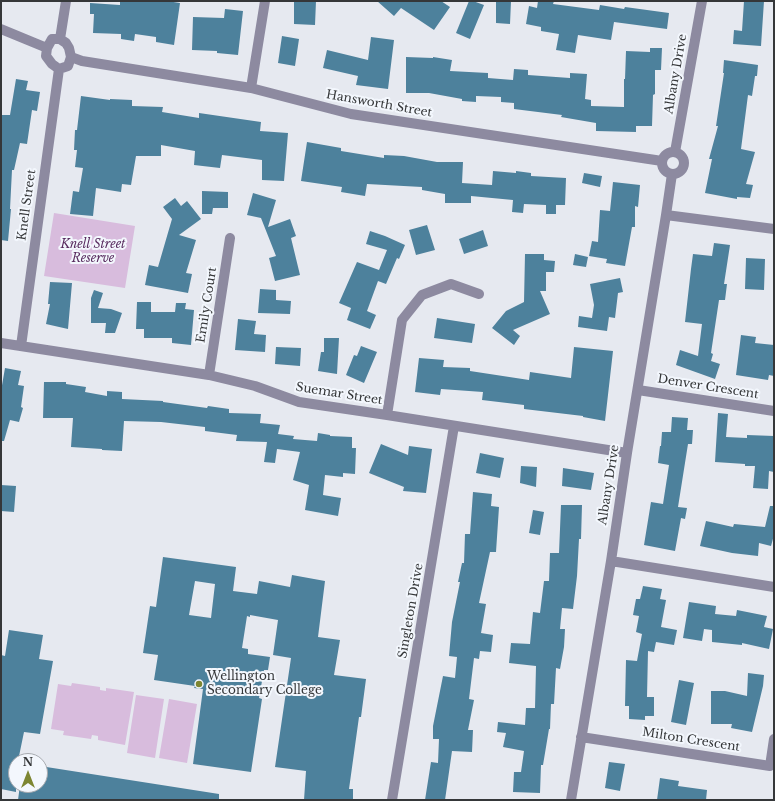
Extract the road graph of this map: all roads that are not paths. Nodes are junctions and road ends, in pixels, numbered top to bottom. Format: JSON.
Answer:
{"nodes":[{"id":1,"x":66,"y":1,"type":"edge"},
{"id":2,"x":265,"y":1,"type":"edge"},
{"id":3,"x":702,"y":1,"type":"edge"},
{"id":4,"x":1,"y":29,"type":"edge"},
{"id":5,"x":60,"y":39,"type":"junction"},
{"id":6,"x":47,"y":48,"type":"junction"},
{"id":7,"x":71,"y":57,"type":"junction"},
{"id":8,"x":59,"y":69,"type":"junction"},
{"id":9,"x":251,"y":88,"type":"junction"},
{"id":10,"x":675,"y":152,"type":"junction"},
{"id":11,"x":662,"y":161,"type":"junction"},
{"id":12,"x":672,"y":174,"type":"junction"},
{"id":13,"x":666,"y":215,"type":"junction"},
{"id":14,"x":774,"y":230,"type":"edge"},
{"id":15,"x":230,"y":238,"type":"dead end"},
{"id":16,"x":479,"y":294,"type":"dead end"},
{"id":17,"x":1,"y":343,"type":"edge"},
{"id":18,"x":21,"y":346,"type":"junction"},
{"id":19,"x":209,"y":375,"type":"junction"},
{"id":20,"x":638,"y":390,"type":"junction"},
{"id":21,"x":774,"y":410,"type":"edge"},
{"id":22,"x":387,"y":415,"type":"junction"},
{"id":23,"x":454,"y":426,"type":"junction"},
{"id":24,"x":627,"y":453,"type":"junction"},
{"id":25,"x":611,"y":561,"type":"junction"},
{"id":26,"x":774,"y":587,"type":"edge"},
{"id":27,"x":581,"y":737,"type":"junction"},
{"id":28,"x":774,"y":739,"type":"edge"},
{"id":29,"x":392,"y":800,"type":"edge"},
{"id":30,"x":571,"y":800,"type":"edge"}],
"edges":[{"from":1,"to":5,"type":"street"},
{"from":2,"to":9,"type":"street"},
{"from":3,"to":10,"type":"street","name":"Albany Drive"},
{"from":4,"to":6,"type":"street"},
{"from":5,"to":6,"type":"street"},
{"from":5,"to":7,"type":"street"},
{"from":6,"to":8,"type":"street"},
{"from":7,"to":8,"type":"street"},
{"from":7,"to":9,"type":"street","name":"Hansworth Street"},
{"from":8,"to":18,"type":"street","name":"Knell Street"},
{"from":9,"to":11,"type":"street","name":"Hansworth Street"},
{"from":10,"to":11,"type":"street"},
{"from":10,"to":12,"type":"street"},
{"from":11,"to":12,"type":"street"},
{"from":12,"to":13,"type":"street","name":"Albany Drive"},
{"from":13,"to":14,"type":"street"},
{"from":13,"to":20,"type":"street","name":"Albany Drive"},
{"from":15,"to":19,"type":"street","name":"Emily Court"},
{"from":16,"to":22,"type":"street"},
{"from":17,"to":18,"type":"street","name":"Suemar Street"},
{"from":18,"to":19,"type":"street","name":"Suemar Street"},
{"from":19,"to":22,"type":"street","name":"Suemar Street"},
{"from":20,"to":21,"type":"street","name":"Denver Crescent"},
{"from":20,"to":24,"type":"street","name":"Albany Drive"},
{"from":22,"to":23,"type":"street","name":"Suemar Street"},
{"from":23,"to":24,"type":"street","name":"Suemar Street"},
{"from":23,"to":29,"type":"street","name":"Singleton Drive"},
{"from":24,"to":25,"type":"street","name":"Albany Drive"},
{"from":25,"to":26,"type":"street"},
{"from":25,"to":27,"type":"street","name":"Albany Drive"},
{"from":27,"to":28,"type":"street","name":"Milton Crescent"},
{"from":27,"to":30,"type":"street","name":"Albany Drive"}]}
